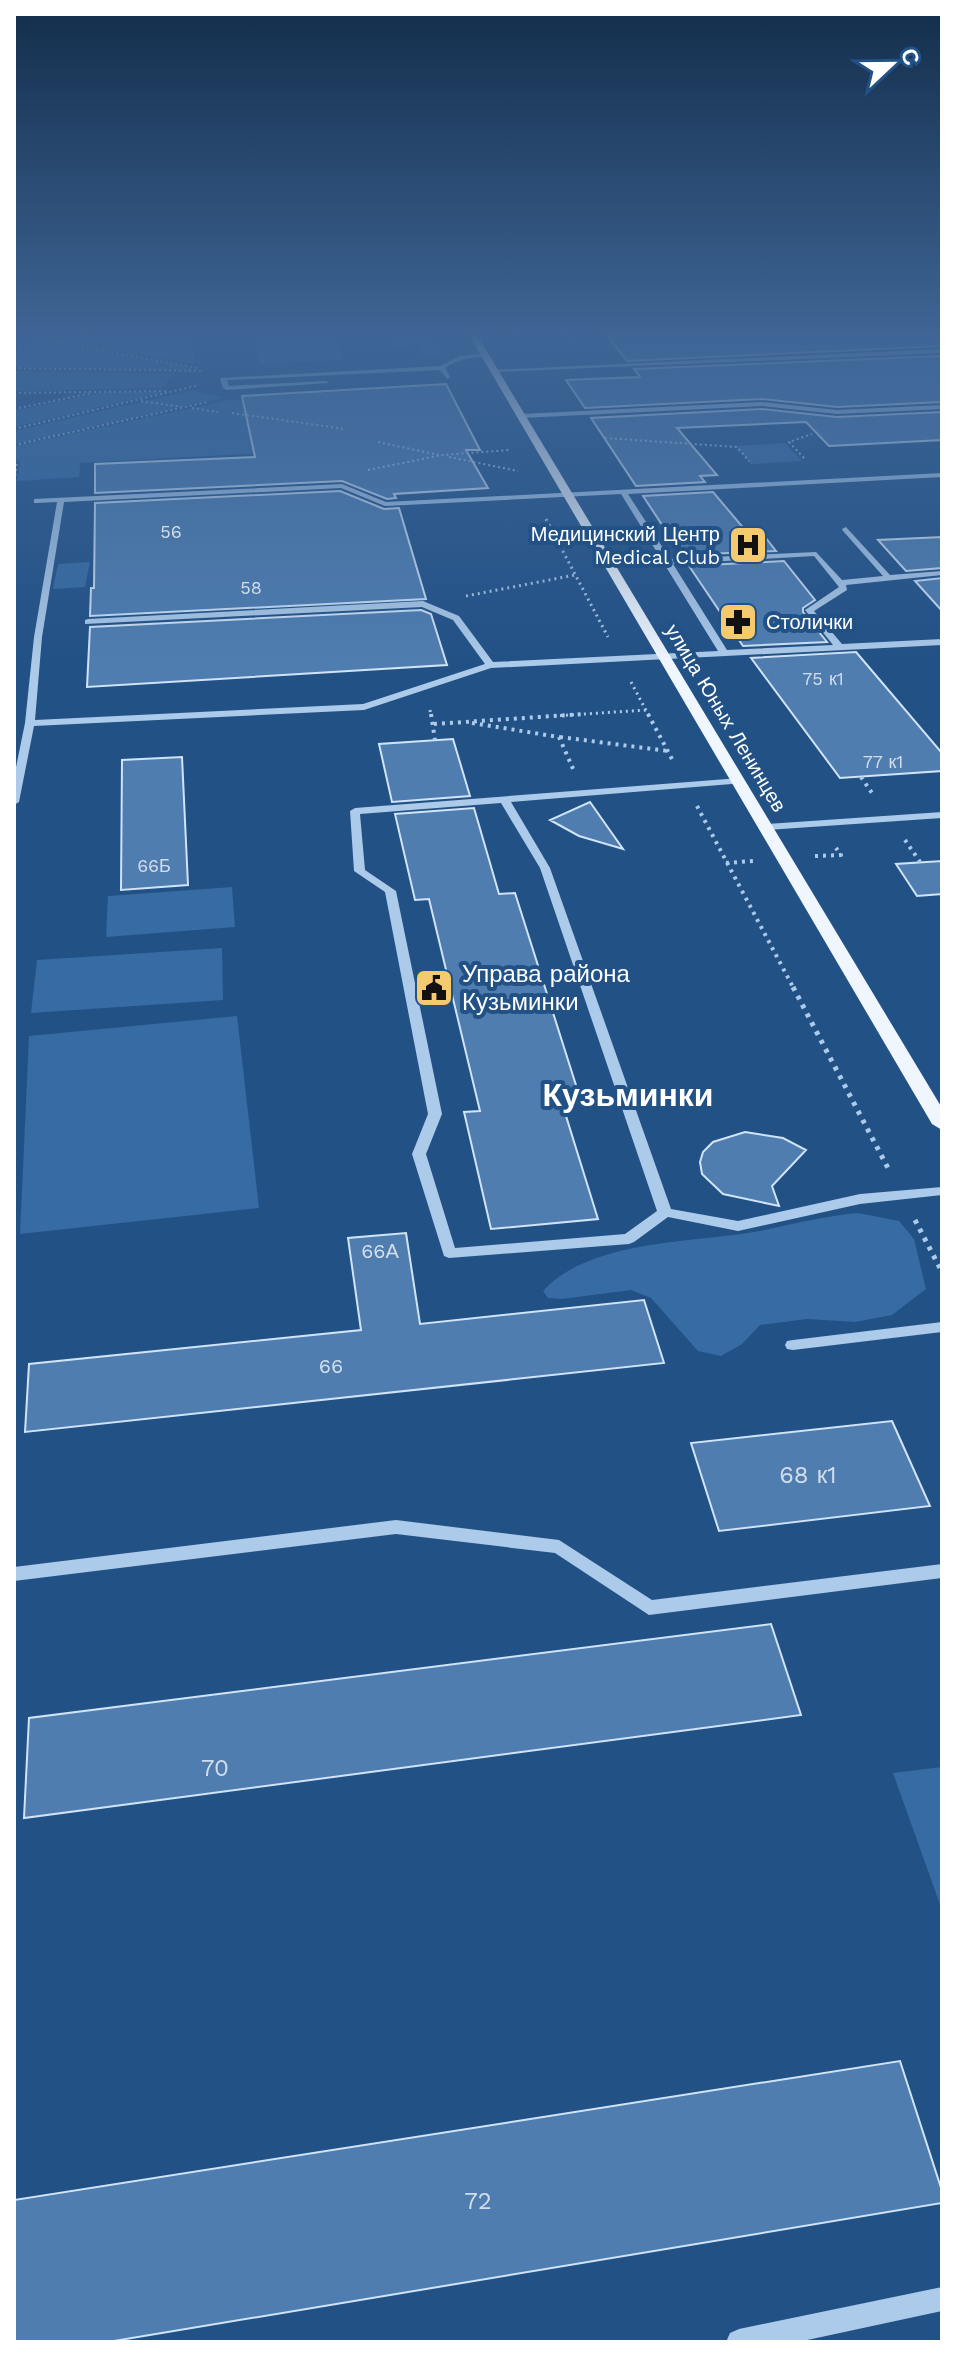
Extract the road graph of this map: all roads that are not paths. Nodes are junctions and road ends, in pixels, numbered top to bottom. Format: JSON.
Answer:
{"nodes":[{"id":1,"x":539,"y":445,"type":"edge"},
{"id":2,"x":942,"y":475,"type":"edge"},
{"id":3,"x":623,"y":491,"type":"junction"},
{"id":4,"x":569,"y":494,"type":"junction"},
{"id":5,"x":61,"y":500,"type":"junction"},
{"id":6,"x":37,"y":501,"type":"dead end"},
{"id":7,"x":846,"y":529,"type":"dead end"},
{"id":8,"x":667,"y":562,"type":"junction"},
{"id":9,"x":942,"y":573,"type":"edge"},
{"id":10,"x":887,"y":576,"type":"junction"},
{"id":11,"x":839,"y":583,"type":"junction"},
{"id":12,"x":88,"y":622,"type":"dead end"},
{"id":13,"x":942,"y":642,"type":"edge"},
{"id":14,"x":839,"y":647,"type":"junction"},
{"id":15,"x":724,"y":653,"type":"junction"},
{"id":16,"x":666,"y":656,"type":"junction"},
{"id":17,"x":490,"y":665,"type":"junction"},
{"id":18,"x":30,"y":723,"type":"junction"},
{"id":19,"x":740,"y":781,"type":"junction"},
{"id":20,"x":504,"y":799,"type":"junction"},
{"id":21,"x":14,"y":802,"type":"edge"},
{"id":22,"x":942,"y":815,"type":"edge"},
{"id":23,"x":767,"y":827,"type":"junction"},
{"id":24,"x":942,"y":1124,"type":"edge"},
{"id":25,"x":942,"y":1191,"type":"edge"},
{"id":26,"x":665,"y":1212,"type":"junction"},
{"id":27,"x":942,"y":1327,"type":"edge"},
{"id":28,"x":793,"y":1345,"type":"dead end"},
{"id":29,"x":942,"y":1571,"type":"edge"},
{"id":30,"x":14,"y":1574,"type":"edge"},
{"id":31,"x":942,"y":2299,"type":"edge"},
{"id":32,"x":739,"y":2342,"type":"edge"}],
"edges":[{"from":1,"to":4,"type":"main road","name":"улица Юных Ленинцев"},
{"from":2,"to":3,"type":"street"},
{"from":3,"to":4,"type":"street"},
{"from":3,"to":8,"type":"street"},
{"from":4,"to":5,"type":"street"},
{"from":4,"to":16,"type":"main road","name":"улица Юных Ленинцев"},
{"from":5,"to":6,"type":"street"},
{"from":5,"to":18,"type":"street"},
{"from":7,"to":10,"type":"street"},
{"from":8,"to":11,"type":"street"},
{"from":8,"to":15,"type":"street"},
{"from":9,"to":10,"type":"street"},
{"from":10,"to":11,"type":"street"},
{"from":11,"to":14,"type":"street"},
{"from":12,"to":17,"type":"street"},
{"from":13,"to":14,"type":"street"},
{"from":14,"to":15,"type":"street"},
{"from":15,"to":16,"type":"street"},
{"from":16,"to":17,"type":"street"},
{"from":16,"to":19,"type":"main road","name":"улица Юных Ленинцев"},
{"from":17,"to":18,"type":"street"},
{"from":18,"to":21,"type":"street"},
{"from":19,"to":20,"type":"street"},
{"from":19,"to":23,"type":"main road","name":"улица Юных Ленинцев"},
{"from":20,"to":26,"type":"street"},
{"from":20,"to":26,"type":"street"},
{"from":22,"to":23,"type":"street"},
{"from":23,"to":24,"type":"main road","name":"улица Юных Ленинцев"},
{"from":25,"to":26,"type":"street"},
{"from":27,"to":28,"type":"street"},
{"from":29,"to":30,"type":"street"},
{"from":31,"to":32,"type":"street"}]}
